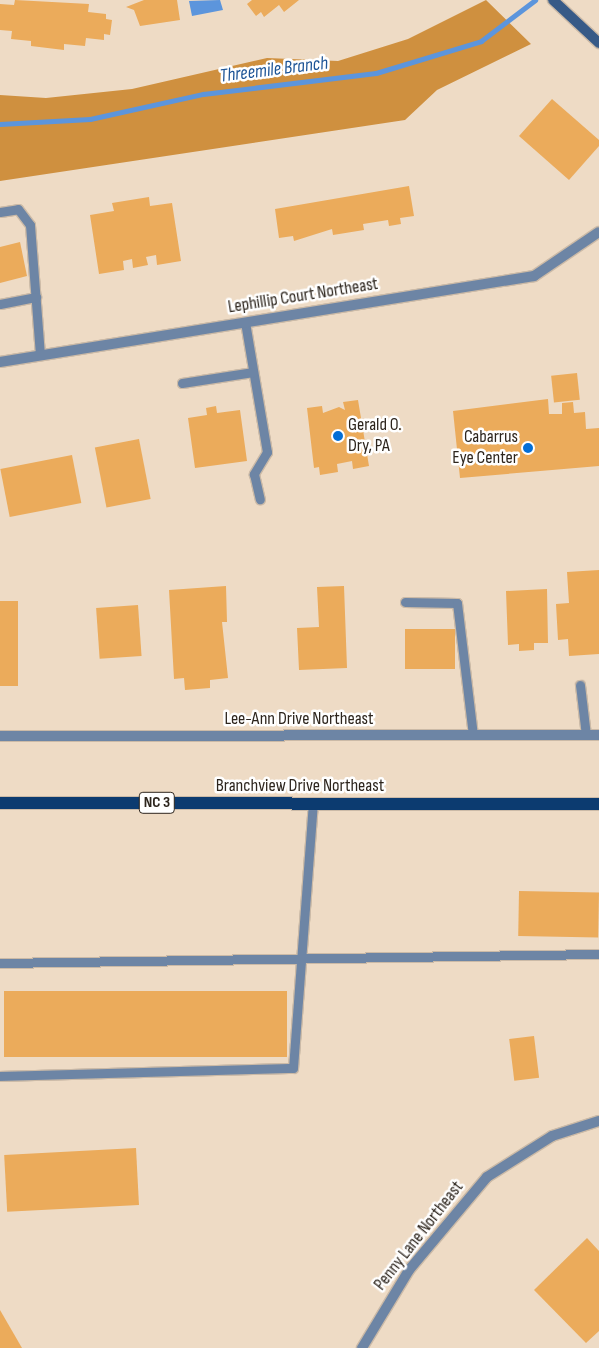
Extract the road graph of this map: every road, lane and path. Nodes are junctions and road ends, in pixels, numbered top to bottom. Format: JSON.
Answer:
{"nodes":[{"id":1,"x":553,"y":0,"type":"edge"},
{"id":2,"x":599,"y":43,"type":"edge"},
{"id":3,"x":0,"y":212,"type":"edge"},
{"id":4,"x":599,"y":232,"type":"edge"},
{"id":5,"x":36,"y":297,"type":"junction"},
{"id":6,"x":0,"y":304,"type":"edge"},
{"id":7,"x":245,"y":322,"type":"junction"},
{"id":8,"x":40,"y":355,"type":"junction"},
{"id":9,"x":0,"y":362,"type":"edge"},
{"id":10,"x":253,"y":372,"type":"junction"},
{"id":11,"x":182,"y":383,"type":"dead end"},
{"id":12,"x":260,"y":499,"type":"dead end"},
{"id":13,"x":405,"y":602,"type":"dead end"},
{"id":14,"x":580,"y":685,"type":"dead end"},
{"id":15,"x":473,"y":735,"type":"junction"},
{"id":16,"x":586,"y":735,"type":"junction"},
{"id":17,"x":599,"y":735,"type":"edge"},
{"id":18,"x":0,"y":736,"type":"edge"},
{"id":19,"x":0,"y":803,"type":"edge"},
{"id":20,"x":313,"y":804,"type":"junction"},
{"id":21,"x":599,"y":804,"type":"edge"},
{"id":22,"x":599,"y":954,"type":"edge"},
{"id":23,"x":304,"y":958,"type":"junction"},
{"id":24,"x":0,"y":963,"type":"edge"},
{"id":25,"x":0,"y":1076,"type":"edge"},
{"id":26,"x":599,"y":1121,"type":"edge"},
{"id":27,"x":362,"y":1348,"type":"edge"}],
"edges":[{"from":1,"to":2,"type":"main road"},
{"from":3,"to":5,"type":"lane"},
{"from":4,"to":7,"type":"street","name":"Lephillip Court Northeast"},
{"from":5,"to":6,"type":"lane"},
{"from":5,"to":8,"type":"lane"},
{"from":7,"to":8,"type":"street","name":"Lephillip Court Northeast"},
{"from":7,"to":10,"type":"lane"},
{"from":8,"to":9,"type":"street","name":"Lephillip Court Northeast"},
{"from":10,"to":11,"type":"lane"},
{"from":10,"to":12,"type":"lane"},
{"from":13,"to":15,"type":"lane"},
{"from":14,"to":16,"type":"lane"},
{"from":15,"to":16,"type":"street","name":"Lee-Ann Drive Northeast"},
{"from":15,"to":18,"type":"street","name":"Lee-Ann Drive Northeast"},
{"from":16,"to":17,"type":"street","name":"Lee-Ann Drive Northeast"},
{"from":19,"to":20,"type":"main road","name":"Branchview Drive Northeast","number":"NC 3"},
{"from":20,"to":21,"type":"main road","name":"Branchview Drive Northeast","number":"NC 3"},
{"from":20,"to":23,"type":"lane"},
{"from":22,"to":23,"type":"lane"},
{"from":23,"to":24,"type":"lane"},
{"from":23,"to":25,"type":"lane"},
{"from":26,"to":27,"type":"street","name":"Penny Lane Northeast"}]}
